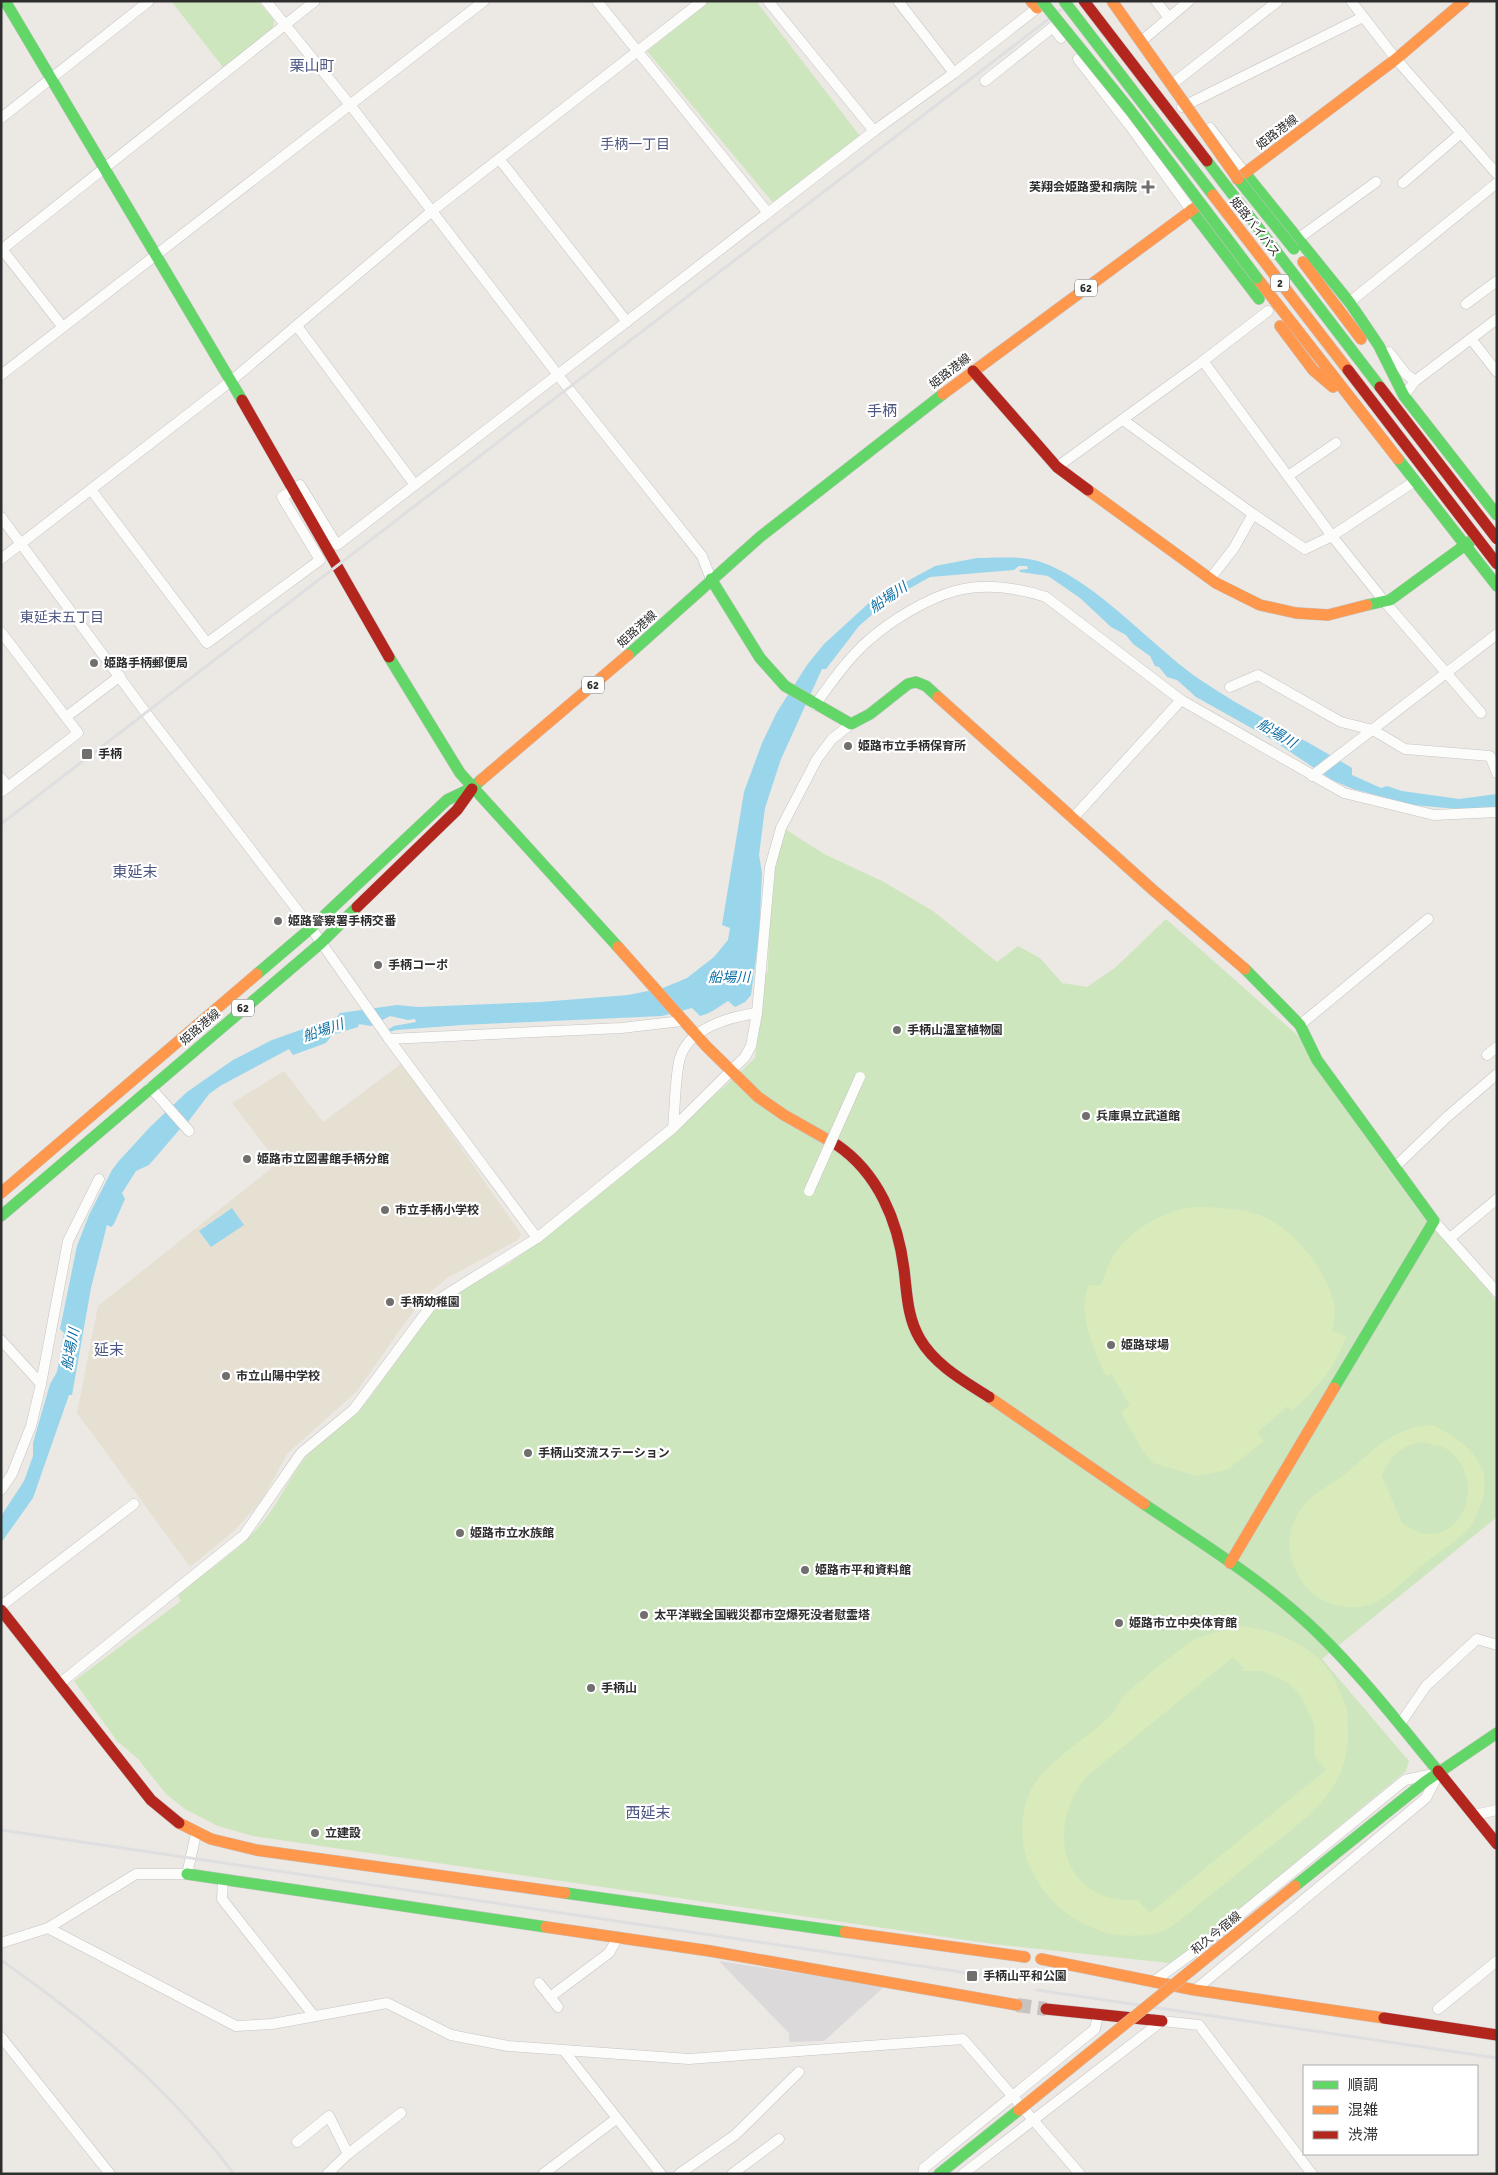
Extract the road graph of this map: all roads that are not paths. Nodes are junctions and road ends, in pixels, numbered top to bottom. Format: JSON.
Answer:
{"nodes":[{"id":1,"x":5,"y":1,"type":"edge"},
{"id":2,"x":148,"y":1,"type":"edge"},
{"id":3,"x":266,"y":1,"type":"edge"},
{"id":4,"x":315,"y":1,"type":"edge"},
{"id":5,"x":484,"y":1,"type":"edge"},
{"id":6,"x":597,"y":1,"type":"edge"},
{"id":7,"x":702,"y":1,"type":"edge"},
{"id":8,"x":768,"y":1,"type":"edge"},
{"id":9,"x":898,"y":1,"type":"edge"},
{"id":10,"x":1064,"y":1,"type":"edge"},
{"id":11,"x":1084,"y":1,"type":"edge"},
{"id":12,"x":1088,"y":1,"type":"edge"},
{"id":13,"x":1112,"y":1,"type":"edge"},
{"id":14,"x":1120,"y":1,"type":"edge"},
{"id":15,"x":1156,"y":1,"type":"edge"},
{"id":16,"x":1189,"y":1,"type":"edge"},
{"id":17,"x":1278,"y":1,"type":"edge"},
{"id":18,"x":1351,"y":1,"type":"edge"},
{"id":19,"x":1464,"y":1,"type":"edge"},
{"id":20,"x":1039,"y":3,"type":"edge"},
{"id":21,"x":1363,"y":17,"type":"junction"},
{"id":22,"x":1169,"y":18,"type":"junction"},
{"id":23,"x":285,"y":25,"type":"junction"},
{"id":24,"x":1054,"y":28,"type":"junction"},
{"id":25,"x":1145,"y":38,"type":"junction"},
{"id":26,"x":638,"y":51,"type":"junction"},
{"id":27,"x":1396,"y":59,"type":"junction"},
{"id":28,"x":954,"y":73,"type":"junction"},
{"id":29,"x":53,"y":78,"type":"junction"},
{"id":30,"x":985,"y":81,"type":"dead end"},
{"id":31,"x":1176,"y":81,"type":"junction"},
{"id":32,"x":1191,"y":103,"type":"junction"},
{"id":33,"x":351,"y":106,"type":"junction"},
{"id":34,"x":1,"y":118,"type":"edge"},
{"id":35,"x":1133,"y":130,"type":"junction"},
{"id":36,"x":874,"y":131,"type":"junction"},
{"id":37,"x":1461,"y":133,"type":"junction"},
{"id":38,"x":500,"y":160,"type":"junction"},
{"id":39,"x":104,"y":168,"type":"junction"},
{"id":40,"x":1245,"y":173,"type":"junction"},
{"id":41,"x":1497,"y":174,"type":"edge"},
{"id":42,"x":1376,"y":182,"type":"dead end"},
{"id":43,"x":1403,"y":183,"type":"dead end"},
{"id":44,"x":1497,"y":183,"type":"edge"},
{"id":45,"x":1191,"y":210,"type":"junction"},
{"id":46,"x":432,"y":211,"type":"junction"},
{"id":47,"x":768,"y":213,"type":"junction"},
{"id":48,"x":1299,"y":238,"type":"junction"},
{"id":49,"x":2,"y":249,"type":"edge"},
{"id":50,"x":155,"y":256,"type":"junction"},
{"id":51,"x":1497,"y":281,"type":"edge"},
{"id":52,"x":1350,"y":303,"type":"junction"},
{"id":53,"x":1466,"y":304,"type":"dead end"},
{"id":54,"x":1268,"y":311,"type":"junction"},
{"id":55,"x":1497,"y":319,"type":"edge"},
{"id":56,"x":627,"y":322,"type":"junction"},
{"id":57,"x":62,"y":326,"type":"junction"},
{"id":58,"x":297,"y":326,"type":"junction"},
{"id":59,"x":1471,"y":339,"type":"junction"},
{"id":60,"x":1203,"y":361,"type":"junction"},
{"id":61,"x":974,"y":370,"type":"junction"},
{"id":62,"x":1497,"y":372,"type":"edge"},
{"id":63,"x":559,"y":374,"type":"junction"},
{"id":64,"x":1,"y":375,"type":"edge"},
{"id":65,"x":231,"y":381,"type":"junction"},
{"id":66,"x":1414,"y":381,"type":"junction"},
{"id":67,"x":1404,"y":396,"type":"junction"},
{"id":68,"x":1363,"y":414,"type":"junction"},
{"id":69,"x":1123,"y":420,"type":"junction"},
{"id":70,"x":1336,"y":443,"type":"dead end"},
{"id":71,"x":1057,"y":467,"type":"junction"},
{"id":72,"x":1288,"y":476,"type":"junction"},
{"id":73,"x":1415,"y":482,"type":"junction"},
{"id":74,"x":415,"y":485,"type":"junction"},
{"id":75,"x":292,"y":489,"type":"junction"},
{"id":76,"x":92,"y":491,"type":"junction"},
{"id":77,"x":1253,"y":514,"type":"junction"},
{"id":78,"x":1497,"y":515,"type":"edge"},
{"id":79,"x":1,"y":517,"type":"edge"},
{"id":80,"x":1497,"y":527,"type":"edge"},
{"id":81,"x":1332,"y":536,"type":"junction"},
{"id":82,"x":1497,"y":539,"type":"edge"},
{"id":83,"x":21,"y":542,"type":"junction"},
{"id":84,"x":1465,"y":545,"type":"junction"},
{"id":85,"x":1,"y":559,"type":"edge"},
{"id":86,"x":1497,"y":564,"type":"edge"},
{"id":87,"x":711,"y":579,"type":"junction"},
{"id":88,"x":1210,"y":579,"type":"junction"},
{"id":89,"x":1497,"y":586,"type":"edge"},
{"id":90,"x":1384,"y":601,"type":"junction"},
{"id":91,"x":1,"y":632,"type":"edge"},
{"id":92,"x":1497,"y":634,"type":"edge"},
{"id":93,"x":1446,"y":672,"type":"junction"},
{"id":94,"x":120,"y":676,"type":"junction"},
{"id":95,"x":1230,"y":687,"type":"dead end"},
{"id":96,"x":1180,"y":700,"type":"junction"},
{"id":97,"x":815,"y":705,"type":"junction"},
{"id":98,"x":1482,"y":713,"type":"dead end"},
{"id":99,"x":66,"y":717,"type":"junction"},
{"id":100,"x":851,"y":724,"type":"junction"},
{"id":101,"x":1373,"y":730,"type":"junction"},
{"id":102,"x":1497,"y":773,"type":"edge"},
{"id":103,"x":1312,"y":776,"type":"junction"},
{"id":104,"x":3,"y":786,"type":"edge"},
{"id":105,"x":472,"y":788,"type":"junction"},
{"id":106,"x":1497,"y":812,"type":"edge"},
{"id":107,"x":1073,"y":818,"type":"junction"},
{"id":108,"x":1428,"y":919,"type":"dead end"},
{"id":109,"x":311,"y":928,"type":"junction"},
{"id":110,"x":321,"y":943,"type":"junction"},
{"id":111,"x":756,"y":1013,"type":"junction"},
{"id":112,"x":682,"y":1021,"type":"junction"},
{"id":113,"x":1300,"y":1025,"type":"junction"},
{"id":114,"x":697,"y":1036,"type":"junction"},
{"id":115,"x":389,"y":1040,"type":"junction"},
{"id":116,"x":1497,"y":1047,"type":"edge"},
{"id":117,"x":1487,"y":1055,"type":"dead end"},
{"id":118,"x":731,"y":1071,"type":"junction"},
{"id":119,"x":1497,"y":1074,"type":"edge"},
{"id":120,"x":860,"y":1077,"type":"dead end"},
{"id":121,"x":150,"y":1087,"type":"junction"},
{"id":122,"x":673,"y":1128,"type":"junction"},
{"id":123,"x":189,"y":1132,"type":"dead end"},
{"id":124,"x":1395,"y":1167,"type":"junction"},
{"id":125,"x":99,"y":1179,"type":"dead end"},
{"id":126,"x":810,"y":1191,"type":"dead end"},
{"id":127,"x":1,"y":1193,"type":"edge"},
{"id":128,"x":1497,"y":1199,"type":"edge"},
{"id":129,"x":1,"y":1216,"type":"edge"},
{"id":130,"x":1434,"y":1221,"type":"junction"},
{"id":131,"x":537,"y":1238,"type":"junction"},
{"id":132,"x":1450,"y":1238,"type":"junction"},
{"id":133,"x":1497,"y":1292,"type":"edge"},
{"id":134,"x":1,"y":1340,"type":"edge"},
{"id":135,"x":41,"y":1384,"type":"junction"},
{"id":136,"x":1,"y":1490,"type":"edge"},
{"id":137,"x":134,"y":1504,"type":"dead end"},
{"id":138,"x":1230,"y":1563,"type":"junction"},
{"id":139,"x":1,"y":1606,"type":"edge"},
{"id":140,"x":1,"y":1610,"type":"edge"},
{"id":141,"x":1497,"y":1645,"type":"edge"},
{"id":142,"x":60,"y":1684,"type":"junction"},
{"id":143,"x":1400,"y":1724,"type":"junction"},
{"id":144,"x":1497,"y":1733,"type":"edge"},
{"id":145,"x":1439,"y":1772,"type":"junction"},
{"id":146,"x":1497,"y":1810,"type":"edge"},
{"id":147,"x":1474,"y":1816,"type":"junction"},
{"id":148,"x":196,"y":1834,"type":"junction"},
{"id":149,"x":1497,"y":1844,"type":"edge"},
{"id":150,"x":187,"y":1874,"type":"junction"},
{"id":151,"x":223,"y":1880,"type":"junction"},
{"id":152,"x":48,"y":1928,"type":"junction"},
{"id":153,"x":618,"y":1937,"type":"junction"},
{"id":154,"x":1,"y":1943,"type":"edge"},
{"id":155,"x":1025,"y":1957,"type":"dead end"},
{"id":156,"x":1041,"y":1959,"type":"dead end"},
{"id":157,"x":1497,"y":1961,"type":"edge"},
{"id":158,"x":1152,"y":1982,"type":"junction"},
{"id":159,"x":539,"y":1983,"type":"dead end"},
{"id":160,"x":1195,"y":1990,"type":"junction"},
{"id":161,"x":550,"y":1997,"type":"junction"},
{"id":162,"x":1017,"y":2005,"type":"tunnel mouth"},
{"id":163,"x":558,"y":2007,"type":"dead end"},
{"id":164,"x":1046,"y":2009,"type":"tunnel mouth"},
{"id":165,"x":1438,"y":2009,"type":"dead end"},
{"id":166,"x":1098,"y":2015,"type":"junction"},
{"id":167,"x":314,"y":2016,"type":"junction"},
{"id":168,"x":1162,"y":2020,"type":"junction"},
{"id":169,"x":1497,"y":2035,"type":"edge"},
{"id":170,"x":1,"y":2037,"type":"edge"},
{"id":171,"x":565,"y":2052,"type":"junction"},
{"id":172,"x":799,"y":2072,"type":"dead end"},
{"id":173,"x":1013,"y":2096,"type":"junction"},
{"id":174,"x":400,"y":2112,"type":"dead end"},
{"id":175,"x":616,"y":2118,"type":"junction"},
{"id":176,"x":1033,"y":2120,"type":"junction"},
{"id":177,"x":779,"y":2139,"type":"dead end"},
{"id":178,"x":297,"y":2142,"type":"dead end"},
{"id":179,"x":348,"y":2154,"type":"junction"},
{"id":180,"x":110,"y":2174,"type":"edge"},
{"id":181,"x":327,"y":2174,"type":"edge"},
{"id":182,"x":543,"y":2174,"type":"edge"},
{"id":183,"x":661,"y":2174,"type":"edge"},
{"id":184,"x":679,"y":2174,"type":"edge"},
{"id":185,"x":732,"y":2174,"type":"edge"},
{"id":186,"x":923,"y":2174,"type":"edge"},
{"id":187,"x":939,"y":2174,"type":"edge"},
{"id":188,"x":963,"y":2174,"type":"edge"},
{"id":189,"x":1080,"y":2174,"type":"edge"},
{"id":190,"x":1312,"y":2174,"type":"edge"}],
"edges":[{"from":1,"to":29,"type":"main road"},
{"from":2,"to":29,"type":"street"},
{"from":3,"to":23,"type":"street"},
{"from":4,"to":23,"type":"street"},
{"from":5,"to":33,"type":"street"},
{"from":6,"to":26,"type":"street"},
{"from":7,"to":26,"type":"street"},
{"from":8,"to":36,"type":"street"},
{"from":9,"to":28,"type":"street"},
{"from":10,"to":86,"type":"main road","name":"姫路バイパス","number":"2","bridge":true},
{"from":11,"to":82,"type":"main road","name":"姫路バイパス","number":"2","bridge":true},
{"from":12,"to":24,"type":"street"},
{"from":13,"to":67,"type":"main road","bridge":true},
{"from":14,"to":25,"type":"street"},
{"from":15,"to":22,"type":"street"},
{"from":16,"to":22,"type":"street"},
{"from":17,"to":31,"type":"street"},
{"from":18,"to":21,"type":"street"},
{"from":19,"to":27,"type":"main road","name":"姫路港線","number":"62"},
{"from":20,"to":28,"type":"street"},
{"from":20,"to":68,"type":"main road","bridge":true},
{"from":21,"to":27,"type":"street"},
{"from":21,"to":32,"type":"street"},
{"from":22,"to":25,"type":"street"},
{"from":23,"to":33,"type":"street"},
{"from":23,"to":39,"type":"street"},
{"from":24,"to":30,"type":"street"},
{"from":24,"to":35,"type":"street"},
{"from":25,"to":31,"type":"street"},
{"from":26,"to":38,"type":"street"},
{"from":26,"to":47,"type":"street"},
{"from":27,"to":37,"type":"street"},
{"from":27,"to":40,"type":"main road","name":"姫路港線","number":"62"},
{"from":28,"to":36,"type":"street"},
{"from":29,"to":34,"type":"street"},
{"from":29,"to":39,"type":"main road"},
{"from":31,"to":32,"type":"street"},
{"from":32,"to":35,"type":"street"},
{"from":32,"to":40,"type":"street"},
{"from":33,"to":46,"type":"street"},
{"from":33,"to":50,"type":"street"},
{"from":35,"to":45,"type":"street"},
{"from":36,"to":47,"type":"street"},
{"from":37,"to":41,"type":"street"},
{"from":37,"to":43,"type":"street"},
{"from":38,"to":46,"type":"street"},
{"from":38,"to":56,"type":"street"},
{"from":39,"to":49,"type":"street"},
{"from":39,"to":50,"type":"main road"},
{"from":40,"to":45,"type":"main road","name":"姫路港線","number":"62"},
{"from":40,"to":48,"type":"main road"},
{"from":42,"to":48,"type":"street"},
{"from":44,"to":52,"type":"street"},
{"from":45,"to":54,"type":"main road"},
{"from":45,"to":61,"type":"main road","name":"姫路港線","number":"62"},
{"from":46,"to":58,"type":"street"},
{"from":46,"to":63,"type":"street"},
{"from":47,"to":56,"type":"street"},
{"from":48,"to":52,"type":"main road"},
{"from":49,"to":57,"type":"street"},
{"from":50,"to":57,"type":"street"},
{"from":50,"to":65,"type":"main road"},
{"from":51,"to":53,"type":"street"},
{"from":52,"to":66,"type":"street"},
{"from":52,"to":67,"type":"main road"},
{"from":54,"to":60,"type":"street"},
{"from":54,"to":68,"type":"main road"},
{"from":55,"to":59,"type":"street"},
{"from":56,"to":63,"type":"street"},
{"from":57,"to":64,"type":"street"},
{"from":58,"to":65,"type":"street"},
{"from":58,"to":74,"type":"street"},
{"from":59,"to":62,"type":"street"},
{"from":59,"to":66,"type":"street"},
{"from":60,"to":69,"type":"street"},
{"from":60,"to":72,"type":"street"},
{"from":61,"to":71,"type":"main road"},
{"from":61,"to":87,"type":"main road","name":"姫路港線","number":"62"},
{"from":63,"to":74,"type":"street"},
{"from":63,"to":87,"type":"street"},
{"from":65,"to":75,"type":"main road"},
{"from":65,"to":76,"type":"street"},
{"from":66,"to":67,"type":"street"},
{"from":67,"to":78,"type":"main road"},
{"from":68,"to":73,"type":"main road"},
{"from":69,"to":71,"type":"street"},
{"from":69,"to":77,"type":"street"},
{"from":70,"to":72,"type":"street"},
{"from":71,"to":88,"type":"main road"},
{"from":72,"to":81,"type":"street"},
{"from":73,"to":81,"type":"street"},
{"from":73,"to":84,"type":"main road"},
{"from":74,"to":75,"type":"street"},
{"from":75,"to":76,"type":"street"},
{"from":75,"to":105,"type":"main road"},
{"from":76,"to":83,"type":"street"},
{"from":77,"to":81,"type":"street"},
{"from":77,"to":88,"type":"street"},
{"from":79,"to":83,"type":"street"},
{"from":80,"to":84,"type":"main road"},
{"from":81,"to":90,"type":"street"},
{"from":83,"to":85,"type":"street"},
{"from":83,"to":94,"type":"street"},
{"from":84,"to":89,"type":"main road"},
{"from":84,"to":90,"type":"main road"},
{"from":87,"to":97,"type":"main road"},
{"from":87,"to":105,"type":"main road","name":"姫路港線","number":"62"},
{"from":88,"to":90,"type":"main road"},
{"from":90,"to":93,"type":"street"},
{"from":91,"to":99,"type":"street"},
{"from":92,"to":93,"type":"street"},
{"from":93,"to":98,"type":"street"},
{"from":93,"to":101,"type":"street"},
{"from":94,"to":99,"type":"street"},
{"from":94,"to":109,"type":"street"},
{"from":95,"to":101,"type":"street"},
{"from":96,"to":97,"type":"street"},
{"from":96,"to":103,"type":"street"},
{"from":96,"to":107,"type":"street"},
{"from":97,"to":100,"type":"main road"},
{"from":99,"to":104,"type":"street"},
{"from":100,"to":107,"type":"main road"},
{"from":100,"to":111,"type":"street"},
{"from":101,"to":102,"type":"street"},
{"from":101,"to":103,"type":"street"},
{"from":103,"to":106,"type":"street"},
{"from":105,"to":109,"type":"main road","name":"姫路港線","number":"62"},
{"from":105,"to":110,"type":"main road","name":"姫路港線","number":"62"},
{"from":105,"to":112,"type":"main road"},
{"from":107,"to":113,"type":"main road"},
{"from":108,"to":113,"type":"street"},
{"from":109,"to":110,"type":"street"},
{"from":109,"to":127,"type":"main road","name":"姫路港線","number":"62"},
{"from":110,"to":115,"type":"street"},
{"from":110,"to":121,"type":"main road","name":"姫路港線","number":"62"},
{"from":111,"to":114,"type":"street"},
{"from":111,"to":118,"type":"street"},
{"from":112,"to":114,"type":"main road"},
{"from":112,"to":115,"type":"street"},
{"from":113,"to":124,"type":"main road"},
{"from":114,"to":118,"type":"main road"},
{"from":114,"to":122,"type":"street"},
{"from":115,"to":131,"type":"street"},
{"from":116,"to":117,"type":"street"},
{"from":118,"to":122,"type":"street"},
{"from":118,"to":138,"type":"main road"},
{"from":119,"to":124,"type":"street"},
{"from":120,"to":126,"type":"street","bridge":true},
{"from":121,"to":123,"type":"street"},
{"from":121,"to":129,"type":"main road","name":"姫路港線","number":"62"},
{"from":122,"to":131,"type":"street"},
{"from":124,"to":130,"type":"main road"},
{"from":125,"to":135,"type":"street"},
{"from":128,"to":132,"type":"street"},
{"from":130,"to":132,"type":"street"},
{"from":130,"to":138,"type":"main road"},
{"from":131,"to":142,"type":"street"},
{"from":132,"to":133,"type":"street"},
{"from":134,"to":135,"type":"street"},
{"from":135,"to":136,"type":"street"},
{"from":137,"to":139,"type":"street"},
{"from":138,"to":143,"type":"main road"},
{"from":140,"to":142,"type":"main road"},
{"from":141,"to":143,"type":"street"},
{"from":142,"to":148,"type":"main road"},
{"from":143,"to":145,"type":"main road"},
{"from":144,"to":145,"type":"main road","name":"和久今宿線"},
{"from":145,"to":147,"type":"main road"},
{"from":145,"to":158,"type":"street"},
{"from":145,"to":160,"type":"street"},
{"from":145,"to":187,"type":"main road","name":"和久今宿線","bridge":true},
{"from":146,"to":147,"type":"street"},
{"from":147,"to":149,"type":"main road"},
{"from":148,"to":150,"type":"street"},
{"from":148,"to":155,"type":"main road"},
{"from":150,"to":151,"type":"main road"},
{"from":150,"to":152,"type":"street"},
{"from":151,"to":153,"type":"main road"},
{"from":151,"to":167,"type":"street"},
{"from":152,"to":154,"type":"street"},
{"from":152,"to":167,"type":"street"},
{"from":153,"to":161,"type":"street"},
{"from":153,"to":162,"type":"main road"},
{"from":156,"to":158,"type":"main road"},
{"from":157,"to":165,"type":"street"},
{"from":158,"to":160,"type":"main road"},
{"from":159,"to":161,"type":"street"},
{"from":160,"to":169,"type":"main road"},
{"from":161,"to":163,"type":"street"},
{"from":164,"to":166,"type":"main road"},
{"from":166,"to":168,"type":"main road"},
{"from":166,"to":173,"type":"street"},
{"from":167,"to":171,"type":"street"},
{"from":168,"to":176,"type":"street"},
{"from":168,"to":190,"type":"street"},
{"from":170,"to":180,"type":"street"},
{"from":171,"to":173,"type":"street"},
{"from":171,"to":175,"type":"street"},
{"from":172,"to":184,"type":"street"},
{"from":173,"to":176,"type":"street"},
{"from":173,"to":186,"type":"street"},
{"from":174,"to":179,"type":"street"},
{"from":175,"to":182,"type":"street"},
{"from":175,"to":183,"type":"street"},
{"from":176,"to":188,"type":"street"},
{"from":176,"to":189,"type":"street"},
{"from":177,"to":185,"type":"street"},
{"from":178,"to":179,"type":"street"},
{"from":179,"to":181,"type":"street"}]}
